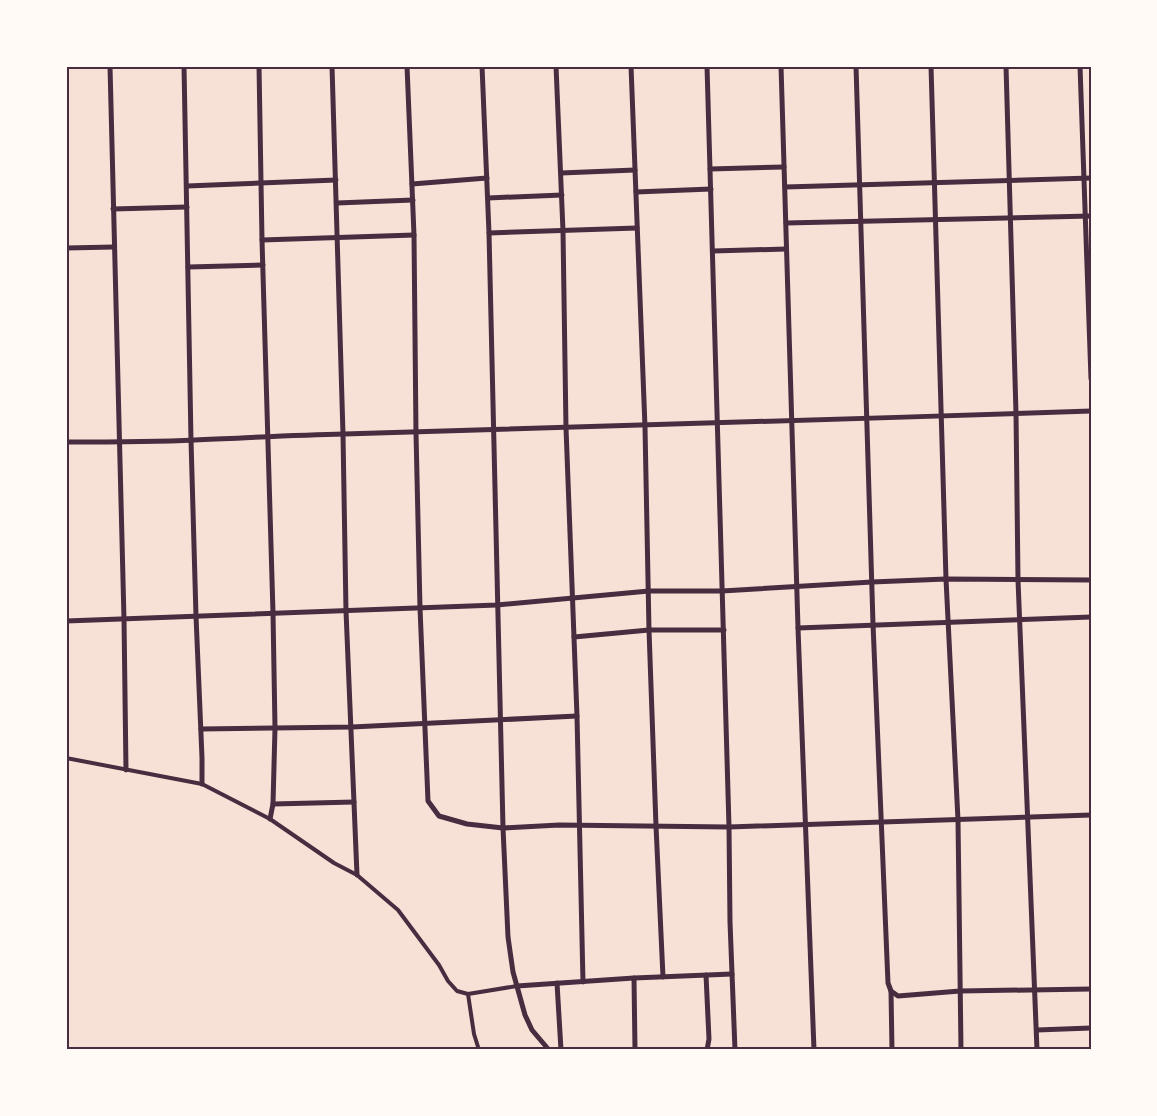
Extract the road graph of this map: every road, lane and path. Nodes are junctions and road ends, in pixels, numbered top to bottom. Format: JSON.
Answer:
{"nodes":[{"id":1,"x":110,"y":66,"type":"edge"},
{"id":2,"x":184,"y":66,"type":"edge"},
{"id":3,"x":260,"y":66,"type":"edge"},
{"id":4,"x":332,"y":66,"type":"edge"},
{"id":5,"x":407,"y":66,"type":"edge"},
{"id":6,"x":482,"y":66,"type":"edge"},
{"id":7,"x":556,"y":66,"type":"edge"},
{"id":8,"x":631,"y":66,"type":"edge"},
{"id":9,"x":707,"y":66,"type":"edge"},
{"id":10,"x":781,"y":66,"type":"edge"},
{"id":11,"x":856,"y":66,"type":"edge"},
{"id":12,"x":931,"y":66,"type":"edge"},
{"id":13,"x":1006,"y":66,"type":"edge"},
{"id":14,"x":1080,"y":66,"type":"edge"},
{"id":15,"x":784,"y":167,"type":"junction"},
{"id":16,"x":635,"y":170,"type":"junction"},
{"id":17,"x":710,"y":170,"type":"junction"},
{"id":18,"x":561,"y":173,"type":"junction"},
{"id":19,"x":487,"y":178,"type":"junction"},
{"id":20,"x":1083,"y":178,"type":"junction"},
{"id":21,"x":1091,"y":178,"type":"edge"},
{"id":22,"x":336,"y":180,"type":"junction"},
{"id":23,"x":1010,"y":180,"type":"junction"},
{"id":24,"x":935,"y":182,"type":"junction"},
{"id":25,"x":261,"y":183,"type":"junction"},
{"id":26,"x":412,"y":184,"type":"junction"},
{"id":27,"x":859,"y":185,"type":"junction"},
{"id":28,"x":187,"y":186,"type":"junction"},
{"id":29,"x":785,"y":187,"type":"junction"},
{"id":30,"x":711,"y":189,"type":"junction"},
{"id":31,"x":636,"y":192,"type":"junction"},
{"id":32,"x":562,"y":195,"type":"junction"},
{"id":33,"x":488,"y":198,"type":"junction"},
{"id":34,"x":413,"y":200,"type":"junction"},
{"id":35,"x":337,"y":203,"type":"junction"},
{"id":36,"x":187,"y":207,"type":"junction"},
{"id":37,"x":114,"y":209,"type":"junction"},
{"id":38,"x":1088,"y":216,"type":"edge"},
{"id":39,"x":1011,"y":217,"type":"junction"},
{"id":40,"x":936,"y":220,"type":"junction"},
{"id":41,"x":860,"y":222,"type":"junction"},
{"id":42,"x":786,"y":223,"type":"junction"},
{"id":43,"x":638,"y":228,"type":"junction"},
{"id":44,"x":563,"y":231,"type":"junction"},
{"id":45,"x":489,"y":233,"type":"junction"},
{"id":46,"x":414,"y":235,"type":"junction"},
{"id":47,"x":338,"y":238,"type":"junction"},
{"id":48,"x":262,"y":240,"type":"junction"},
{"id":49,"x":114,"y":247,"type":"junction"},
{"id":50,"x":66,"y":248,"type":"edge"},
{"id":51,"x":786,"y":249,"type":"junction"},
{"id":52,"x":713,"y":251,"type":"junction"},
{"id":53,"x":263,"y":265,"type":"junction"},
{"id":54,"x":188,"y":267,"type":"junction"},
{"id":55,"x":1091,"y":379,"type":"edge"},
{"id":56,"x":1091,"y":411,"type":"edge"},
{"id":57,"x":1016,"y":413,"type":"junction"},
{"id":58,"x":941,"y":417,"type":"junction"},
{"id":59,"x":867,"y":418,"type":"junction"},
{"id":60,"x":792,"y":420,"type":"junction"},
{"id":61,"x":716,"y":423,"type":"junction"},
{"id":62,"x":645,"y":427,"type":"junction"},
{"id":63,"x":566,"y":428,"type":"junction"},
{"id":64,"x":493,"y":430,"type":"junction"},
{"id":65,"x":416,"y":433,"type":"junction"},
{"id":66,"x":343,"y":434,"type":"junction"},
{"id":67,"x":269,"y":437,"type":"junction"},
{"id":68,"x":191,"y":440,"type":"junction"},
{"id":69,"x":66,"y":442,"type":"edge"},
{"id":70,"x":119,"y":442,"type":"junction"},
{"id":71,"x":946,"y":579,"type":"junction"},
{"id":72,"x":1018,"y":580,"type":"junction"},
{"id":73,"x":1091,"y":580,"type":"edge"},
{"id":74,"x":872,"y":582,"type":"junction"},
{"id":75,"x":797,"y":586,"type":"junction"},
{"id":76,"x":649,"y":591,"type":"junction"},
{"id":77,"x":722,"y":591,"type":"junction"},
{"id":78,"x":572,"y":598,"type":"junction"},
{"id":79,"x":497,"y":605,"type":"junction"},
{"id":80,"x":420,"y":608,"type":"junction"},
{"id":81,"x":346,"y":611,"type":"junction"},
{"id":82,"x":273,"y":613,"type":"junction"},
{"id":83,"x":196,"y":616,"type":"junction"},
{"id":84,"x":1091,"y":617,"type":"edge"},
{"id":85,"x":124,"y":619,"type":"junction"},
{"id":86,"x":1021,"y":620,"type":"junction"},
{"id":87,"x":66,"y":621,"type":"edge"},
{"id":88,"x":948,"y":621,"type":"junction"},
{"id":89,"x":873,"y":624,"type":"junction"},
{"id":90,"x":798,"y":628,"type":"junction"},
{"id":91,"x":649,"y":630,"type":"junction"},
{"id":92,"x":724,"y":630,"type":"junction"},
{"id":93,"x":574,"y":637,"type":"junction"},
{"id":94,"x":577,"y":716,"type":"junction"},
{"id":95,"x":501,"y":720,"type":"junction"},
{"id":96,"x":426,"y":722,"type":"junction"},
{"id":97,"x":352,"y":727,"type":"junction"},
{"id":98,"x":275,"y":728,"type":"junction"},
{"id":99,"x":201,"y":729,"type":"junction"},
{"id":100,"x":66,"y":758,"type":"edge"},
{"id":101,"x":126,"y":770,"type":"junction"},
{"id":102,"x":202,"y":784,"type":"junction"},
{"id":103,"x":354,"y":802,"type":"junction"},
{"id":104,"x":273,"y":804,"type":"junction"},
{"id":105,"x":1091,"y":815,"type":"edge"},
{"id":106,"x":1027,"y":818,"type":"junction"},
{"id":107,"x":270,"y":819,"type":"junction"},
{"id":108,"x":958,"y":820,"type":"junction"},
{"id":109,"x":882,"y":823,"type":"junction"},
{"id":110,"x":580,"y":825,"type":"junction"},
{"id":111,"x":656,"y":826,"type":"junction"},
{"id":112,"x":806,"y":826,"type":"junction"},
{"id":113,"x":729,"y":827,"type":"junction"},
{"id":114,"x":503,"y":828,"type":"junction"},
{"id":115,"x":357,"y":875,"type":"junction"},
{"id":116,"x":732,"y":974,"type":"junction"},
{"id":117,"x":706,"y":975,"type":"junction"},
{"id":118,"x":663,"y":977,"type":"junction"},
{"id":119,"x":634,"y":978,"type":"junction"},
{"id":120,"x":583,"y":982,"type":"junction"},
{"id":121,"x":557,"y":983,"type":"junction"},
{"id":122,"x":518,"y":986,"type":"junction"},
{"id":123,"x":1035,"y":988,"type":"junction"},
{"id":124,"x":1091,"y":989,"type":"edge"},
{"id":125,"x":891,"y":991,"type":"junction"},
{"id":126,"x":960,"y":991,"type":"junction"},
{"id":127,"x":468,"y":994,"type":"junction"},
{"id":128,"x":1091,"y":1028,"type":"edge"},
{"id":129,"x":1037,"y":1030,"type":"junction"},
{"id":130,"x":479,"y":1050,"type":"edge"},
{"id":131,"x":549,"y":1050,"type":"edge"},
{"id":132,"x":561,"y":1050,"type":"edge"},
{"id":133,"x":635,"y":1050,"type":"edge"},
{"id":134,"x":707,"y":1050,"type":"edge"},
{"id":135,"x":735,"y":1050,"type":"edge"},
{"id":136,"x":814,"y":1050,"type":"edge"},
{"id":137,"x":892,"y":1050,"type":"edge"},
{"id":138,"x":960,"y":1050,"type":"edge"},
{"id":139,"x":1032,"y":1050,"type":"edge"},
{"id":140,"x":1037,"y":1050,"type":"edge"}],
"edges":[{"from":1,"to":37,"type":"street"},
{"from":2,"to":28,"type":"street"},
{"from":3,"to":25,"type":"street"},
{"from":4,"to":22,"type":"street"},
{"from":5,"to":26,"type":"street"},
{"from":6,"to":19,"type":"street"},
{"from":7,"to":18,"type":"street"},
{"from":8,"to":16,"type":"street"},
{"from":9,"to":17,"type":"street"},
{"from":10,"to":15,"type":"street"},
{"from":11,"to":27,"type":"street"},
{"from":12,"to":24,"type":"street"},
{"from":13,"to":23,"type":"street"},
{"from":14,"to":20,"type":"street"},
{"from":15,"to":17,"type":"street"},
{"from":15,"to":29,"type":"street"},
{"from":16,"to":18,"type":"street"},
{"from":16,"to":31,"type":"street"},
{"from":17,"to":30,"type":"street"},
{"from":18,"to":32,"type":"street"},
{"from":19,"to":26,"type":"street"},
{"from":19,"to":33,"type":"street"},
{"from":20,"to":21,"type":"street"},
{"from":20,"to":23,"type":"street"},
{"from":20,"to":38,"type":"street"},
{"from":22,"to":25,"type":"street"},
{"from":22,"to":35,"type":"street"},
{"from":23,"to":24,"type":"street"},
{"from":23,"to":39,"type":"street"},
{"from":24,"to":27,"type":"street"},
{"from":24,"to":40,"type":"street"},
{"from":25,"to":28,"type":"street"},
{"from":25,"to":48,"type":"street"},
{"from":26,"to":34,"type":"street"},
{"from":27,"to":29,"type":"street"},
{"from":27,"to":41,"type":"street"},
{"from":28,"to":36,"type":"street"},
{"from":29,"to":42,"type":"street"},
{"from":30,"to":31,"type":"street"},
{"from":30,"to":52,"type":"street"},
{"from":31,"to":43,"type":"street"},
{"from":32,"to":33,"type":"street"},
{"from":32,"to":44,"type":"street"},
{"from":33,"to":45,"type":"street"},
{"from":34,"to":35,"type":"street"},
{"from":34,"to":46,"type":"street"},
{"from":35,"to":47,"type":"street"},
{"from":36,"to":37,"type":"street"},
{"from":36,"to":54,"type":"street"},
{"from":37,"to":49,"type":"street"},
{"from":38,"to":39,"type":"street"},
{"from":38,"to":55,"type":"street"},
{"from":39,"to":40,"type":"street"},
{"from":39,"to":57,"type":"street"},
{"from":40,"to":41,"type":"street"},
{"from":40,"to":58,"type":"street"},
{"from":41,"to":42,"type":"street"},
{"from":41,"to":59,"type":"street"},
{"from":42,"to":51,"type":"street"},
{"from":43,"to":44,"type":"street"},
{"from":43,"to":62,"type":"street"},
{"from":44,"to":45,"type":"street"},
{"from":44,"to":63,"type":"street"},
{"from":45,"to":64,"type":"street"},
{"from":46,"to":47,"type":"street"},
{"from":46,"to":65,"type":"street"},
{"from":47,"to":48,"type":"street"},
{"from":47,"to":66,"type":"street"},
{"from":48,"to":53,"type":"street"},
{"from":49,"to":50,"type":"street"},
{"from":49,"to":70,"type":"street"},
{"from":51,"to":52,"type":"street"},
{"from":51,"to":60,"type":"street"},
{"from":52,"to":61,"type":"street"},
{"from":53,"to":54,"type":"street"},
{"from":53,"to":67,"type":"street"},
{"from":54,"to":68,"type":"street"},
{"from":56,"to":57,"type":"street"},
{"from":57,"to":58,"type":"street"},
{"from":57,"to":72,"type":"street"},
{"from":58,"to":59,"type":"street"},
{"from":58,"to":71,"type":"street"},
{"from":59,"to":60,"type":"street"},
{"from":59,"to":74,"type":"street"},
{"from":60,"to":61,"type":"street"},
{"from":60,"to":75,"type":"street"},
{"from":61,"to":62,"type":"street"},
{"from":61,"to":77,"type":"street"},
{"from":62,"to":63,"type":"street"},
{"from":62,"to":76,"type":"street"},
{"from":63,"to":64,"type":"street"},
{"from":63,"to":78,"type":"street"},
{"from":64,"to":65,"type":"street"},
{"from":64,"to":79,"type":"street"},
{"from":65,"to":66,"type":"street"},
{"from":65,"to":80,"type":"street"},
{"from":66,"to":67,"type":"street"},
{"from":66,"to":81,"type":"street"},
{"from":67,"to":68,"type":"street"},
{"from":67,"to":82,"type":"street"},
{"from":68,"to":70,"type":"street"},
{"from":68,"to":83,"type":"street"},
{"from":69,"to":70,"type":"street"},
{"from":70,"to":85,"type":"street"},
{"from":71,"to":72,"type":"street"},
{"from":71,"to":74,"type":"street"},
{"from":71,"to":88,"type":"street"},
{"from":72,"to":73,"type":"street"},
{"from":72,"to":86,"type":"street"},
{"from":74,"to":75,"type":"street"},
{"from":74,"to":89,"type":"street"},
{"from":75,"to":77,"type":"street"},
{"from":75,"to":90,"type":"street"},
{"from":76,"to":77,"type":"street"},
{"from":76,"to":78,"type":"street"},
{"from":76,"to":91,"type":"street"},
{"from":77,"to":92,"type":"street"},
{"from":78,"to":79,"type":"street"},
{"from":78,"to":93,"type":"street"},
{"from":79,"to":80,"type":"street"},
{"from":79,"to":95,"type":"street"},
{"from":80,"to":81,"type":"street"},
{"from":80,"to":96,"type":"street"},
{"from":81,"to":82,"type":"street"},
{"from":81,"to":97,"type":"street"},
{"from":82,"to":83,"type":"street"},
{"from":82,"to":98,"type":"street"},
{"from":83,"to":85,"type":"street"},
{"from":83,"to":99,"type":"street"},
{"from":84,"to":86,"type":"street"},
{"from":85,"to":87,"type":"street"},
{"from":85,"to":101,"type":"street"},
{"from":86,"to":88,"type":"street"},
{"from":86,"to":106,"type":"street"},
{"from":88,"to":89,"type":"street"},
{"from":88,"to":108,"type":"street"},
{"from":89,"to":90,"type":"street"},
{"from":89,"to":109,"type":"street"},
{"from":90,"to":112,"type":"street"},
{"from":91,"to":92,"type":"street"},
{"from":91,"to":93,"type":"street"},
{"from":91,"to":111,"type":"street"},
{"from":92,"to":113,"type":"street"},
{"from":93,"to":94,"type":"street"},
{"from":94,"to":95,"type":"street"},
{"from":94,"to":110,"type":"street"},
{"from":95,"to":96,"type":"street"},
{"from":95,"to":114,"type":"street"},
{"from":96,"to":97,"type":"street"},
{"from":96,"to":114,"type":"street"},
{"from":97,"to":98,"type":"street"},
{"from":97,"to":103,"type":"street"},
{"from":98,"to":99,"type":"street"},
{"from":98,"to":104,"type":"street"},
{"from":99,"to":102,"type":"street"},
{"from":100,"to":101,"type":"lane"},
{"from":101,"to":102,"type":"lane"},
{"from":102,"to":107,"type":"lane"},
{"from":103,"to":104,"type":"street"},
{"from":103,"to":115,"type":"street"},
{"from":104,"to":107,"type":"street"},
{"from":105,"to":106,"type":"street"},
{"from":106,"to":108,"type":"street"},
{"from":106,"to":123,"type":"street"},
{"from":107,"to":115,"type":"lane"},
{"from":108,"to":109,"type":"street"},
{"from":108,"to":126,"type":"street"},
{"from":109,"to":112,"type":"street"},
{"from":109,"to":125,"type":"street"},
{"from":110,"to":111,"type":"street"},
{"from":110,"to":114,"type":"street"},
{"from":110,"to":120,"type":"street"},
{"from":111,"to":113,"type":"street"},
{"from":111,"to":118,"type":"street"},
{"from":112,"to":113,"type":"street"},
{"from":112,"to":136,"type":"street"},
{"from":113,"to":116,"type":"street"},
{"from":114,"to":122,"type":"street"},
{"from":115,"to":127,"type":"lane"},
{"from":116,"to":117,"type":"street"},
{"from":116,"to":135,"type":"street"},
{"from":117,"to":118,"type":"street"},
{"from":117,"to":134,"type":"street"},
{"from":118,"to":119,"type":"street"},
{"from":119,"to":120,"type":"street"},
{"from":119,"to":133,"type":"street"},
{"from":120,"to":121,"type":"street"},
{"from":121,"to":122,"type":"street"},
{"from":121,"to":132,"type":"street"},
{"from":122,"to":127,"type":"lane"},
{"from":122,"to":131,"type":"street"},
{"from":123,"to":124,"type":"street"},
{"from":123,"to":126,"type":"street"},
{"from":123,"to":129,"type":"street"},
{"from":125,"to":126,"type":"street"},
{"from":125,"to":137,"type":"street"},
{"from":126,"to":138,"type":"street"},
{"from":127,"to":130,"type":"lane"},
{"from":128,"to":129,"type":"street"},
{"from":129,"to":140,"type":"street"},
{"from":139,"to":140,"type":"street"}]}
